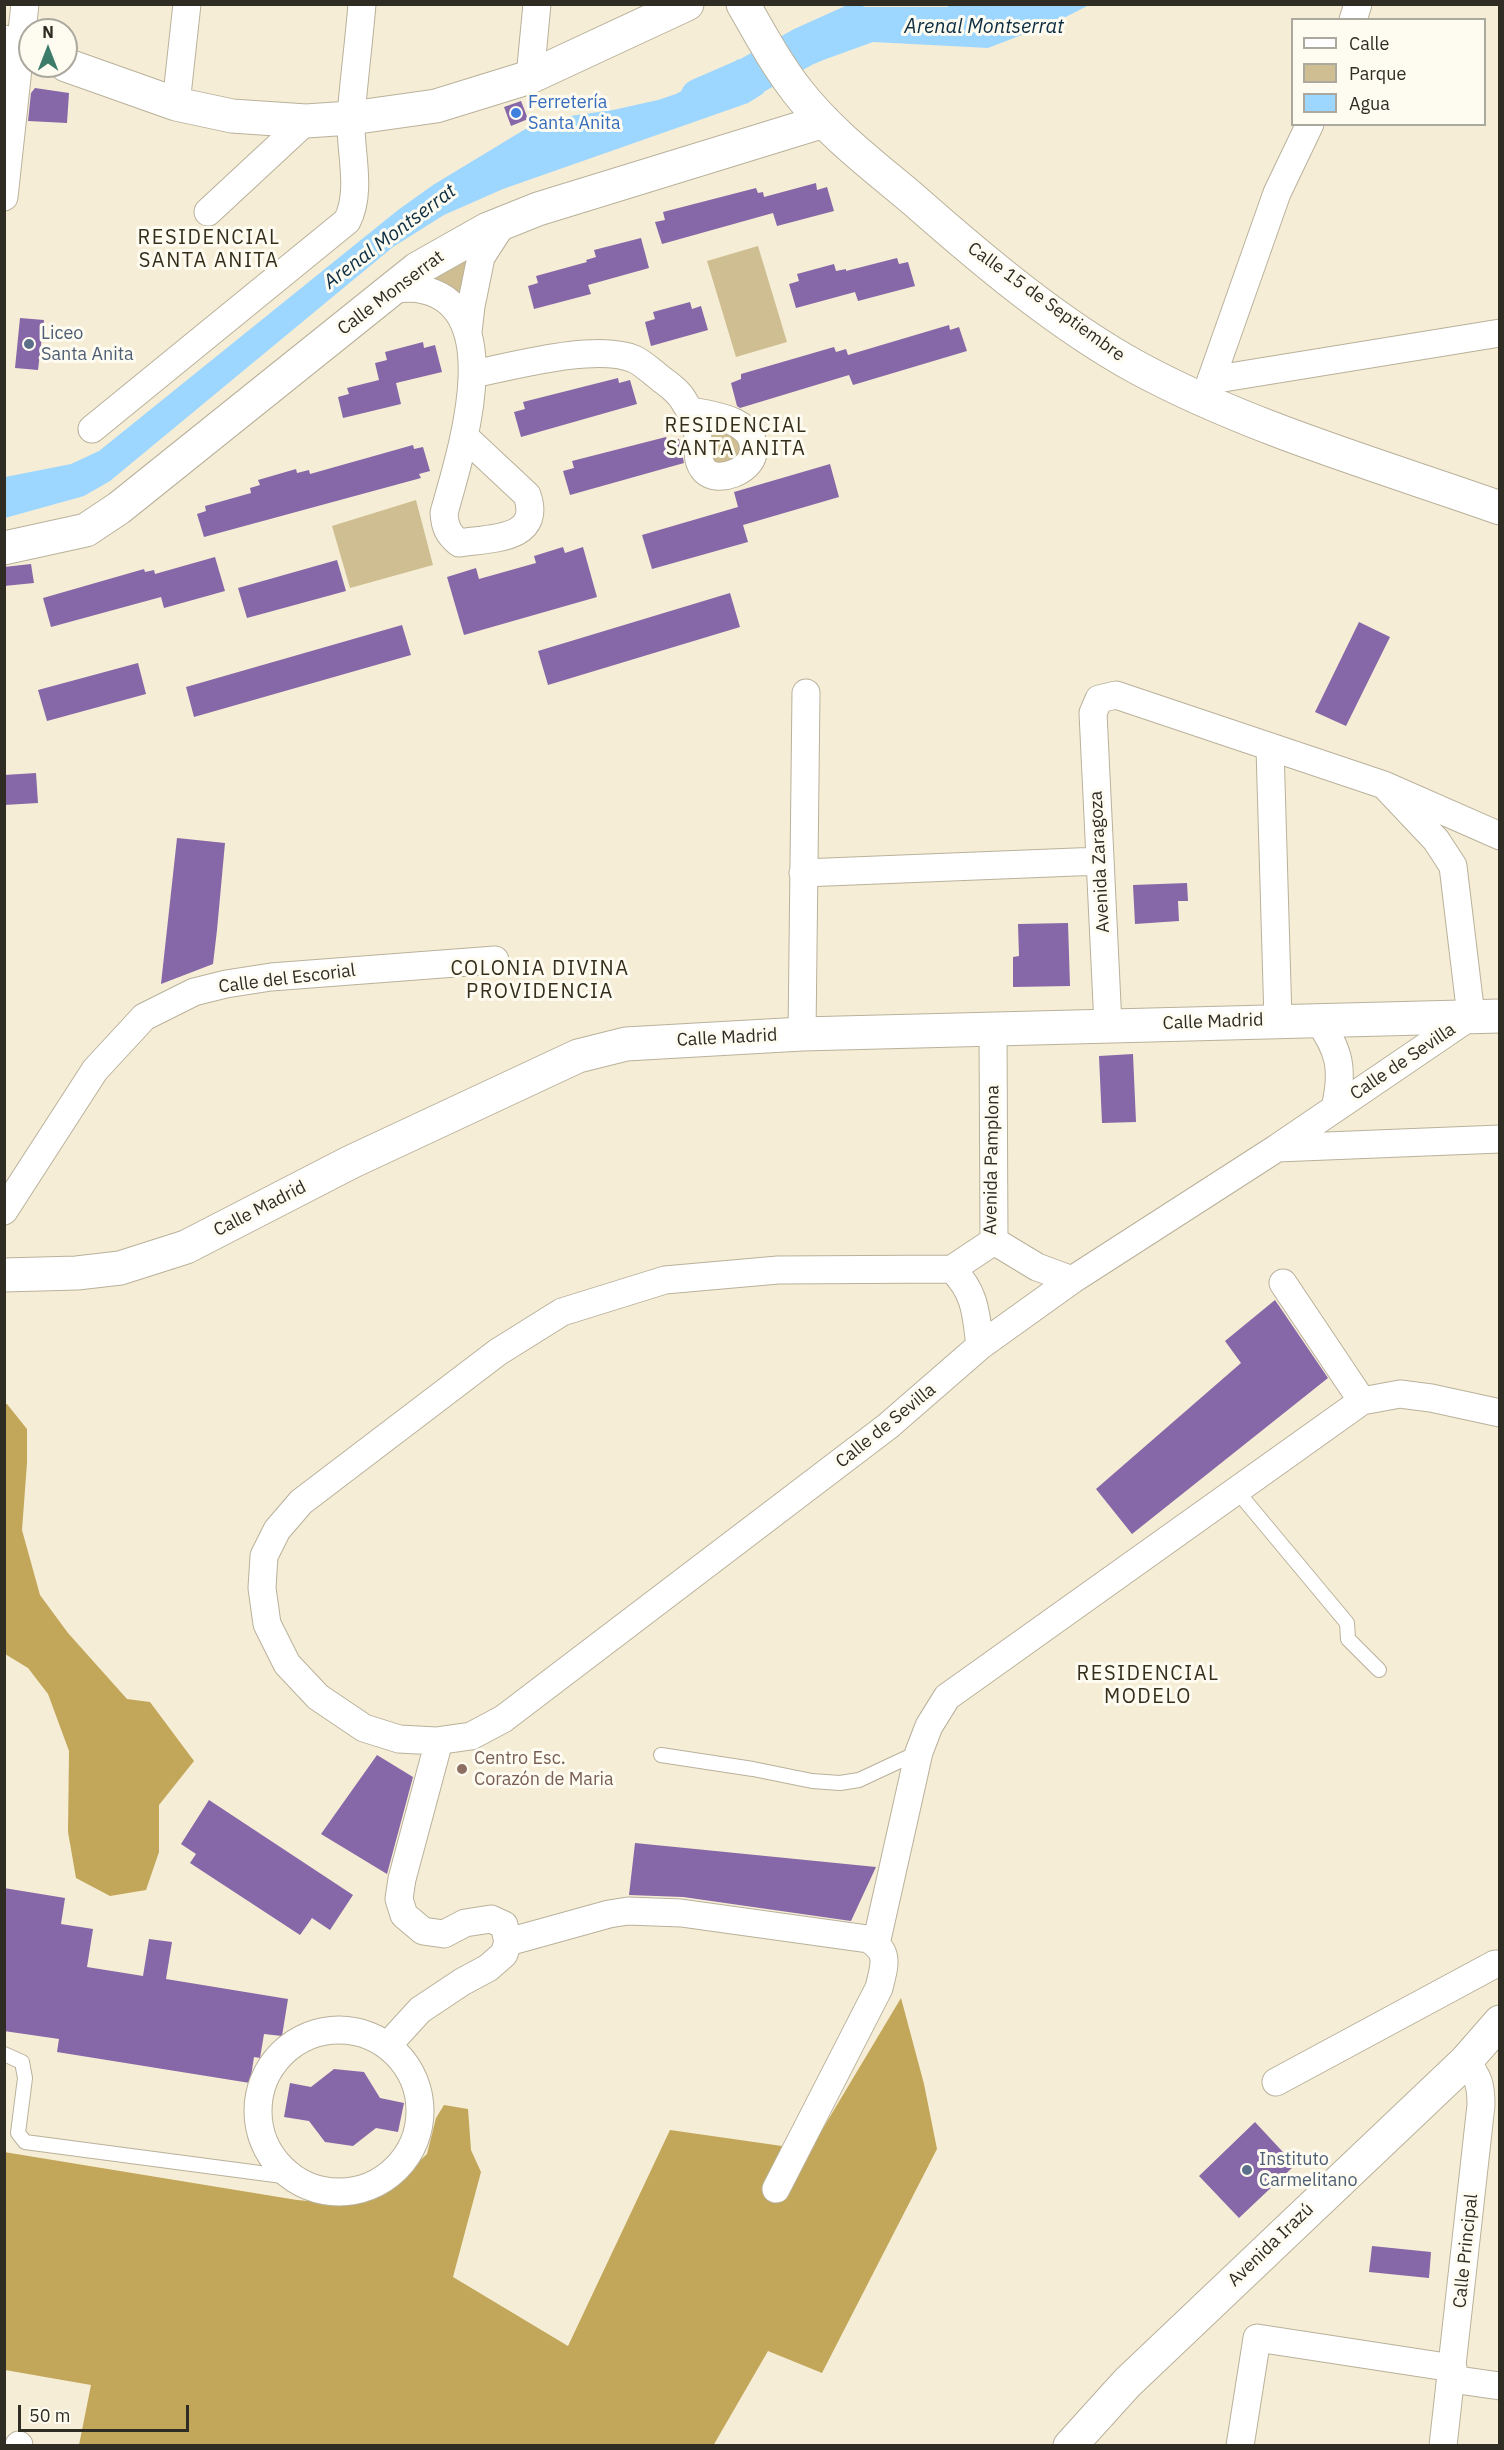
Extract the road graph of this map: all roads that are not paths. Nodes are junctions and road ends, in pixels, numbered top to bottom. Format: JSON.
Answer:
{"nodes":[{"id":1,"x":187,"y":4,"type":"edge"},
{"id":2,"x":362,"y":4,"type":"edge"},
{"id":3,"x":537,"y":4,"type":"edge"},
{"id":4,"x":687,"y":4,"type":"edge"},
{"id":5,"x":752,"y":12,"type":"edge"},
{"id":6,"x":18,"y":57,"type":"edge"},
{"id":7,"x":78,"y":69,"type":"edge"},
{"id":8,"x":530,"y":77,"type":"junction"},
{"id":9,"x":176,"y":104,"type":"junction"},
{"id":10,"x":351,"y":118,"type":"junction"},
{"id":11,"x":306,"y":121,"type":"junction"},
{"id":12,"x":824,"y":121,"type":"junction"},
{"id":13,"x":1309,"y":126,"type":"edge"},
{"id":14,"x":4,"y":197,"type":"edge"},
{"id":15,"x":208,"y":212,"type":"dead end"},
{"id":16,"x":503,"y":223,"type":"junction"},
{"id":17,"x":392,"y":289,"type":"junction"},
{"id":18,"x":468,"y":332,"type":"junction"},
{"id":19,"x":1500,"y":333,"type":"edge"},
{"id":20,"x":473,"y":374,"type":"junction"},
{"id":21,"x":1207,"y":390,"type":"junction"},
{"id":22,"x":690,"y":411,"type":"dead end"},
{"id":23,"x":92,"y":429,"type":"dead end"},
{"id":24,"x":465,"y":437,"type":"dead end"},
{"id":25,"x":1500,"y":508,"type":"edge"},
{"id":26,"x":4,"y":548,"type":"edge"},
{"id":27,"x":806,"y":693,"type":"dead end"},
{"id":28,"x":1270,"y":748,"type":"junction"},
{"id":29,"x":1384,"y":785,"type":"junction"},
{"id":30,"x":1500,"y":836,"type":"edge"},
{"id":31,"x":1100,"y":861,"type":"junction"},
{"id":32,"x":803,"y":873,"type":"junction"},
{"id":33,"x":495,"y":960,"type":"dead end"},
{"id":34,"x":1485,"y":1016,"type":"edge"},
{"id":35,"x":1317,"y":1019,"type":"junction"},
{"id":36,"x":1278,"y":1020,"type":"junction"},
{"id":37,"x":1107,"y":1025,"type":"junction"},
{"id":38,"x":993,"y":1030,"type":"junction"},
{"id":39,"x":802,"y":1034,"type":"junction"},
{"id":40,"x":1335,"y":1108,"type":"junction"},
{"id":41,"x":1500,"y":1139,"type":"edge"},
{"id":42,"x":1277,"y":1148,"type":"junction"},
{"id":43,"x":4,"y":1211,"type":"edge"},
{"id":44,"x":994,"y":1241,"type":"junction"},
{"id":45,"x":952,"y":1269,"type":"junction"},
{"id":46,"x":4,"y":1275,"type":"edge"},
{"id":47,"x":1072,"y":1280,"type":"junction"},
{"id":48,"x":1283,"y":1283,"type":"dead end"},
{"id":49,"x":980,"y":1346,"type":"junction"},
{"id":50,"x":1362,"y":1401,"type":"junction"},
{"id":51,"x":1500,"y":1413,"type":"edge"},
{"id":52,"x":1237,"y":1491,"type":"junction"},
{"id":53,"x":1379,"y":1670,"type":"dead end"},
{"id":54,"x":439,"y":1741,"type":"junction"},
{"id":55,"x":919,"y":1752,"type":"junction"},
{"id":56,"x":661,"y":1755,"type":"dead end"},
{"id":57,"x":508,"y":1942,"type":"junction"},
{"id":58,"x":876,"y":1944,"type":"junction"},
{"id":59,"x":1500,"y":1964,"type":"edge"},
{"id":60,"x":1500,"y":2022,"type":"edge"},
{"id":61,"x":387,"y":2045,"type":"junction"},
{"id":62,"x":4,"y":2054,"type":"edge"},
{"id":63,"x":1466,"y":2062,"type":"junction"},
{"id":64,"x":1276,"y":2082,"type":"dead end"},
{"id":65,"x":290,"y":2177,"type":"junction"},
{"id":66,"x":776,"y":2188,"type":"dead end"},
{"id":67,"x":1452,"y":2374,"type":"junction"},
{"id":68,"x":1500,"y":2386,"type":"edge"},
{"id":69,"x":1070,"y":2445,"type":"edge"},
{"id":70,"x":1240,"y":2445,"type":"edge"},
{"id":71,"x":1443,"y":2445,"type":"edge"}],
"edges":[{"from":1,"to":9,"type":"street"},
{"from":2,"to":10,"type":"street"},
{"from":3,"to":8,"type":"street"},
{"from":4,"to":8,"type":"street"},
{"from":5,"to":12,"type":"street","name":"Calle 15 de Septiembre"},
{"from":6,"to":14,"type":"street"},
{"from":7,"to":9,"type":"street"},
{"from":8,"to":10,"type":"street"},
{"from":9,"to":11,"type":"street"},
{"from":10,"to":11,"type":"street"},
{"from":10,"to":23,"type":"street"},
{"from":11,"to":15,"type":"street"},
{"from":12,"to":16,"type":"street","name":"Calle Monserrat"},
{"from":12,"to":21,"type":"street","name":"Calle 15 de Septiembre"},
{"from":13,"to":21,"type":"street"},
{"from":16,"to":17,"type":"street","name":"Calle Monserrat"},
{"from":16,"to":18,"type":"street"},
{"from":17,"to":18,"type":"street"},
{"from":17,"to":26,"type":"street","name":"Calle Monserrat"},
{"from":18,"to":20,"type":"street"},
{"from":19,"to":21,"type":"street"},
{"from":20,"to":22,"type":"street"},
{"from":20,"to":24,"type":"street"},
{"from":21,"to":25,"type":"street","name":"Calle 15 de Septiembre"},
{"from":27,"to":32,"type":"street"},
{"from":28,"to":29,"type":"street"},
{"from":28,"to":31,"type":"street","name":"Avenida Zaragoza"},
{"from":28,"to":36,"type":"street"},
{"from":29,"to":30,"type":"street"},
{"from":29,"to":34,"type":"street"},
{"from":31,"to":32,"type":"street"},
{"from":31,"to":37,"type":"street","name":"Avenida Zaragoza"},
{"from":32,"to":39,"type":"street"},
{"from":33,"to":43,"type":"street","name":"Calle del Escorial"},
{"from":34,"to":35,"type":"street","name":"Calle Madrid"},
{"from":34,"to":40,"type":"street","name":"Calle de Sevilla"},
{"from":35,"to":36,"type":"street","name":"Calle Madrid"},
{"from":35,"to":40,"type":"street","name":"Calle de Sevilla"},
{"from":36,"to":37,"type":"street","name":"Calle Madrid"},
{"from":37,"to":38,"type":"street","name":"Calle Madrid"},
{"from":38,"to":39,"type":"street","name":"Calle Madrid"},
{"from":38,"to":44,"type":"street","name":"Avenida Pamplona"},
{"from":39,"to":46,"type":"street","name":"Calle Madrid"},
{"from":40,"to":42,"type":"street","name":"Calle de Sevilla"},
{"from":41,"to":42,"type":"street"},
{"from":42,"to":47,"type":"street","name":"Calle de Sevilla"},
{"from":44,"to":45,"type":"street","name":"Avenida Pamplona"},
{"from":44,"to":47,"type":"street"},
{"from":45,"to":49,"type":"street"},
{"from":45,"to":54,"type":"street","name":"Calle de Sevilla"},
{"from":47,"to":49,"type":"street","name":"Calle de Sevilla"},
{"from":48,"to":50,"type":"street"},
{"from":49,"to":54,"type":"street","name":"Calle de Sevilla"},
{"from":50,"to":51,"type":"street"},
{"from":50,"to":52,"type":"street"},
{"from":52,"to":53,"type":"lane"},
{"from":52,"to":55,"type":"street"},
{"from":54,"to":57,"type":"street"},
{"from":55,"to":56,"type":"lane"},
{"from":55,"to":58,"type":"street"},
{"from":57,"to":58,"type":"street"},
{"from":57,"to":61,"type":"street"},
{"from":58,"to":66,"type":"street"},
{"from":59,"to":64,"type":"street"},
{"from":60,"to":63,"type":"street","name":"Avenida Irazú"},
{"from":61,"to":65,"type":"street"},
{"from":61,"to":65,"type":"street"},
{"from":62,"to":65,"type":"lane"},
{"from":63,"to":67,"type":"street","name":"Calle Principal"},
{"from":63,"to":69,"type":"street","name":"Avenida Irazú"},
{"from":67,"to":68,"type":"street"},
{"from":67,"to":70,"type":"street"},
{"from":67,"to":71,"type":"street","name":"Calle Principal"}]}
